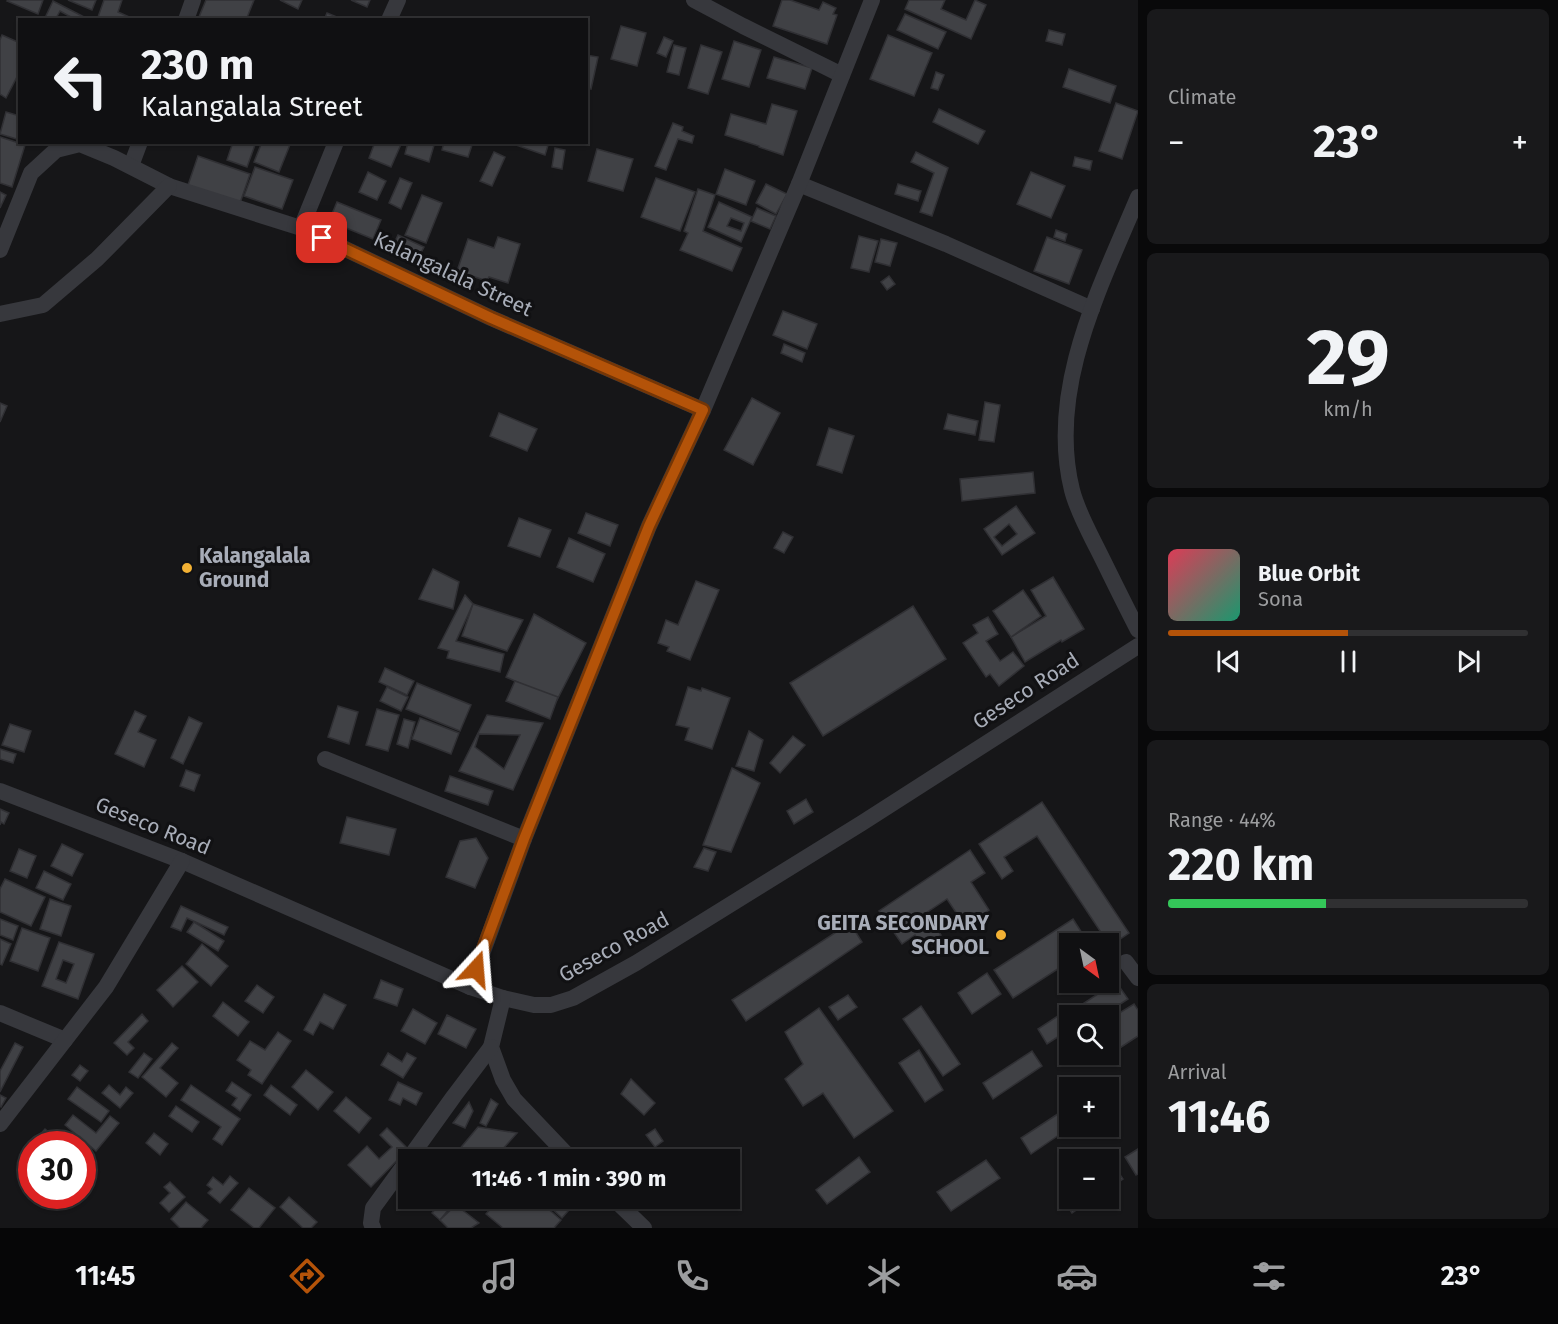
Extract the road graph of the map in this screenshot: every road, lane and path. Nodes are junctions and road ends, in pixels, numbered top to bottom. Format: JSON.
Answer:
{"nodes":[{"id":1,"x":193,"y":0,"type":"edge"},
{"id":2,"x":398,"y":0,"type":"edge"},
{"id":3,"x":694,"y":0,"type":"edge"},
{"id":4,"x":872,"y":0,"type":"edge"},
{"id":5,"x":187,"y":18,"type":"edge"},
{"id":6,"x":390,"y":18,"type":"edge"},
{"id":7,"x":842,"y":75,"type":"junction"},
{"id":8,"x":139,"y":144,"type":"edge"},
{"id":9,"x":335,"y":144,"type":"edge"},
{"id":10,"x":131,"y":166,"type":"junction"},
{"id":11,"x":799,"y":184,"type":"junction"},
{"id":12,"x":169,"y":186,"type":"junction"},
{"id":13,"x":1138,"y":197,"type":"edge"},
{"id":14,"x":301,"y":228,"type":"junction"},
{"id":15,"x":0,"y":250,"type":"edge"},
{"id":16,"x":1092,"y":309,"type":"junction"},
{"id":17,"x":0,"y":314,"type":"edge"},
{"id":18,"x":703,"y":410,"type":"junction"},
{"id":19,"x":1138,"y":630,"type":"edge"},
{"id":20,"x":1138,"y":646,"type":"edge"},
{"id":21,"x":325,"y":759,"type":"dead end"},
{"id":22,"x":0,"y":791,"type":"edge"},
{"id":23,"x":524,"y":839,"type":"junction"},
{"id":24,"x":182,"y":861,"type":"junction"},
{"id":25,"x":1126,"y":962,"type":"dead end"},
{"id":26,"x":1138,"y":978,"type":"edge"},
{"id":27,"x":470,"y":987,"type":"junction"},
{"id":28,"x":503,"y":998,"type":"junction"},
{"id":29,"x":0,"y":1013,"type":"edge"},
{"id":30,"x":65,"y":1040,"type":"junction"},
{"id":31,"x":491,"y":1047,"type":"junction"},
{"id":32,"x":0,"y":1124,"type":"edge"},
{"id":33,"x":416,"y":1149,"type":"edge"},
{"id":34,"x":562,"y":1149,"type":"edge"},
{"id":35,"x":398,"y":1174,"type":"edge"},
{"id":36,"x":624,"y":1209,"type":"edge"},
{"id":37,"x":373,"y":1228,"type":"edge"},
{"id":38,"x":644,"y":1228,"type":"edge"}],
"edges":[{"from":1,"to":5,"type":"street"},
{"from":2,"to":6,"type":"street"},
{"from":3,"to":7,"type":"street"},
{"from":4,"to":7,"type":"street"},
{"from":7,"to":11,"type":"street"},
{"from":8,"to":10,"type":"street"},
{"from":9,"to":14,"type":"street"},
{"from":10,"to":12,"type":"street","name":"Kalangalala Street"},
{"from":10,"to":15,"type":"street","name":"Kalangalala Street"},
{"from":11,"to":16,"type":"street"},
{"from":11,"to":18,"type":"street"},
{"from":12,"to":14,"type":"street","name":"Kalangalala Street"},
{"from":12,"to":17,"type":"street"},
{"from":13,"to":16,"type":"street"},
{"from":14,"to":18,"type":"street","name":"Kalangalala Street"},
{"from":16,"to":19,"type":"street"},
{"from":18,"to":23,"type":"street"},
{"from":20,"to":28,"type":"street","name":"Geseco Road"},
{"from":21,"to":23,"type":"street"},
{"from":22,"to":24,"type":"street","name":"Geseco Road"},
{"from":23,"to":27,"type":"street"},
{"from":24,"to":27,"type":"street","name":"Geseco Road"},
{"from":24,"to":30,"type":"street"},
{"from":25,"to":26,"type":"street"},
{"from":27,"to":28,"type":"street","name":"Geseco Road"},
{"from":28,"to":31,"type":"street"},
{"from":29,"to":30,"type":"street"},
{"from":30,"to":32,"type":"street"},
{"from":31,"to":33,"type":"street"},
{"from":31,"to":34,"type":"street"},
{"from":35,"to":37,"type":"street"},
{"from":36,"to":38,"type":"street"}]}
